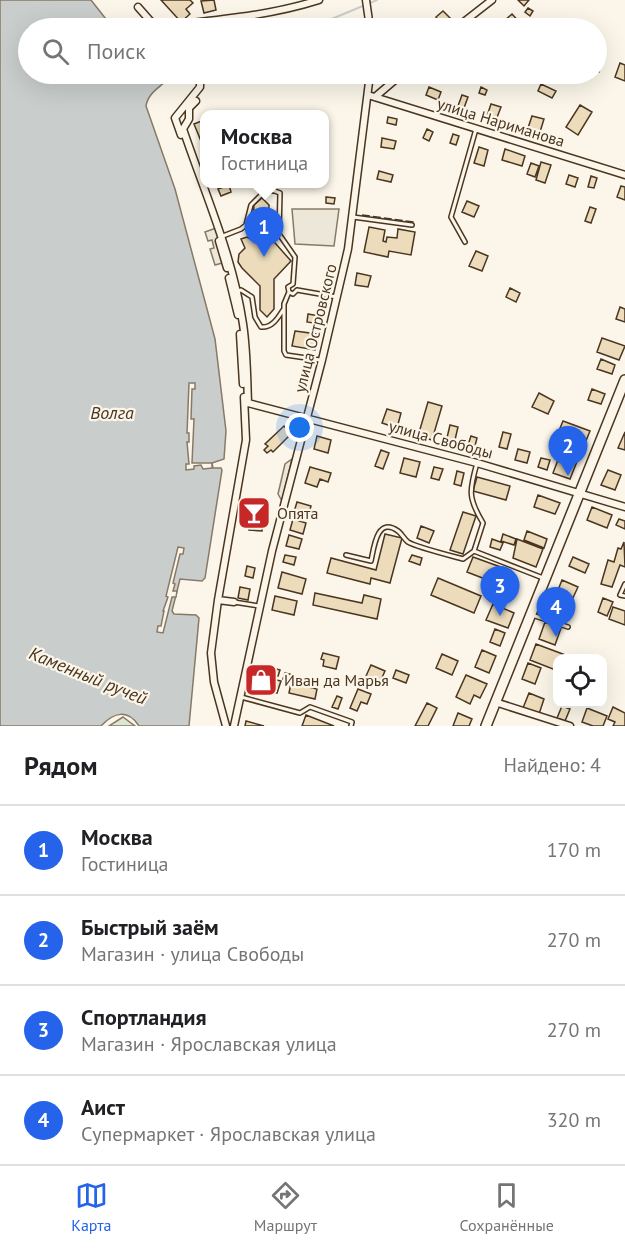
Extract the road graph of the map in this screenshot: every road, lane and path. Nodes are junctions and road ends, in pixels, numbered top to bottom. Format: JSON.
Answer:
{"nodes":[{"id":1,"x":319,"y":0,"type":"edge"},
{"id":2,"x":366,"y":0,"type":"edge"},
{"id":3,"x":492,"y":0,"type":"edge"},
{"id":4,"x":138,"y":7,"type":"dead end"},
{"id":5,"x":148,"y":18,"type":"edge"},
{"id":6,"x":237,"y":18,"type":"edge"},
{"id":7,"x":369,"y":18,"type":"edge"},
{"id":8,"x":469,"y":18,"type":"edge"},
{"id":9,"x":200,"y":84,"type":"edge"},
{"id":10,"x":371,"y":84,"type":"edge"},
{"id":11,"x":388,"y":84,"type":"edge"},
{"id":12,"x":372,"y":96,"type":"junction"},
{"id":13,"x":196,"y":101,"type":"dead end"},
{"id":14,"x":476,"y":129,"type":"junction"},
{"id":15,"x":625,"y":175,"type":"edge"},
{"id":16,"x":200,"y":176,"type":"edge"},
{"id":17,"x":200,"y":188,"type":"edge"},
{"id":18,"x":200,"y":188,"type":"edge"},
{"id":19,"x":205,"y":188,"type":"edge"},
{"id":20,"x":352,"y":217,"type":"junction"},
{"id":21,"x":412,"y":225,"type":"dead end"},
{"id":22,"x":222,"y":236,"type":"junction"},
{"id":23,"x":465,"y":242,"type":"dead end"},
{"id":24,"x":293,"y":284,"type":"junction"},
{"id":25,"x":297,"y":290,"type":"junction"},
{"id":26,"x":237,"y":291,"type":"junction"},
{"id":27,"x":289,"y":292,"type":"junction"},
{"id":28,"x":338,"y":297,"type":"junction"},
{"id":29,"x":284,"y":309,"type":"junction"},
{"id":30,"x":322,"y":360,"type":"junction"},
{"id":31,"x":625,"y":381,"type":"edge"},
{"id":32,"x":306,"y":417,"type":"junction"},
{"id":33,"x":477,"y":463,"type":"junction"},
{"id":34,"x":579,"y":493,"type":"junction"},
{"id":35,"x":625,"y":507,"type":"edge"},
{"id":36,"x":474,"y":551,"type":"junction"},
{"id":37,"x":346,"y":555,"type":"dead end"},
{"id":38,"x":545,"y":578,"type":"junction"},
{"id":39,"x":625,"y":584,"type":"edge"},
{"id":40,"x":625,"y":597,"type":"edge"},
{"id":41,"x":218,"y":600,"type":"junction"},
{"id":42,"x":234,"y":602,"type":"joint"},
{"id":43,"x":260,"y":606,"type":"junction"},
{"id":44,"x":531,"y":614,"type":"junction"},
{"id":45,"x":568,"y":627,"type":"dead end"},
{"id":46,"x":239,"y":697,"type":"junction"},
{"id":47,"x":495,"y":702,"type":"junction"},
{"id":48,"x":226,"y":726,"type":"edge"},
{"id":49,"x":234,"y":726,"type":"edge"},
{"id":50,"x":351,"y":726,"type":"edge"},
{"id":51,"x":486,"y":726,"type":"edge"},
{"id":52,"x":570,"y":726,"type":"edge"}],
"edges":[{"from":1,"to":6,"type":"street"},
{"from":2,"to":7,"type":"street"},
{"from":3,"to":8,"type":"street"},
{"from":4,"to":5,"type":"street"},
{"from":9,"to":17,"type":"street"},
{"from":10,"to":12,"type":"street","name":"улица Островского"},
{"from":11,"to":12,"type":"street"},
{"from":12,"to":14,"type":"street","name":"улица Нариманова"},
{"from":12,"to":20,"type":"street","name":"улица Островского"},
{"from":13,"to":16,"type":"street"},
{"from":14,"to":15,"type":"street","name":"улица Нариманова"},
{"from":14,"to":23,"type":"lane"},
{"from":18,"to":41,"type":"street"},
{"from":19,"to":22,"type":"street"},
{"from":20,"to":21,"type":"lane"},
{"from":20,"to":28,"type":"street","name":"улица Островского"},
{"from":22,"to":24,"type":"lane"},
{"from":22,"to":26,"type":"street"},
{"from":24,"to":25,"type":"lane"},
{"from":24,"to":27,"type":"lane"},
{"from":25,"to":27,"type":"lane"},
{"from":25,"to":28,"type":"lane"},
{"from":26,"to":29,"type":"lane"},
{"from":26,"to":32,"type":"street","name":"улица Свободы"},
{"from":27,"to":29,"type":"lane"},
{"from":28,"to":30,"type":"street","name":"улица Островского"},
{"from":29,"to":30,"type":"lane"},
{"from":30,"to":32,"type":"street","name":"улица Островского"},
{"from":31,"to":34,"type":"main road"},
{"from":32,"to":33,"type":"street","name":"улица Свободы"},
{"from":32,"to":43,"type":"street","name":"улица Островского"},
{"from":33,"to":34,"type":"street","name":"улица Свободы"},
{"from":33,"to":36,"type":"lane"},
{"from":34,"to":35,"type":"street","name":"улица Свободы"},
{"from":34,"to":38,"type":"main road"},
{"from":36,"to":37,"type":"lane"},
{"from":36,"to":38,"type":"lane"},
{"from":38,"to":44,"type":"main road"},
{"from":39,"to":40,"type":"lane"},
{"from":41,"to":42,"type":"street"},
{"from":41,"to":48,"type":"street"},
{"from":42,"to":43,"type":"lane"},
{"from":43,"to":46,"type":"street","name":"улица Островского"},
{"from":44,"to":45,"type":"lane"},
{"from":44,"to":47,"type":"main road"},
{"from":46,"to":49,"type":"street","name":"улица Островского"},
{"from":46,"to":50,"type":"lane"},
{"from":47,"to":51,"type":"main road"},
{"from":47,"to":52,"type":"street"}]}
